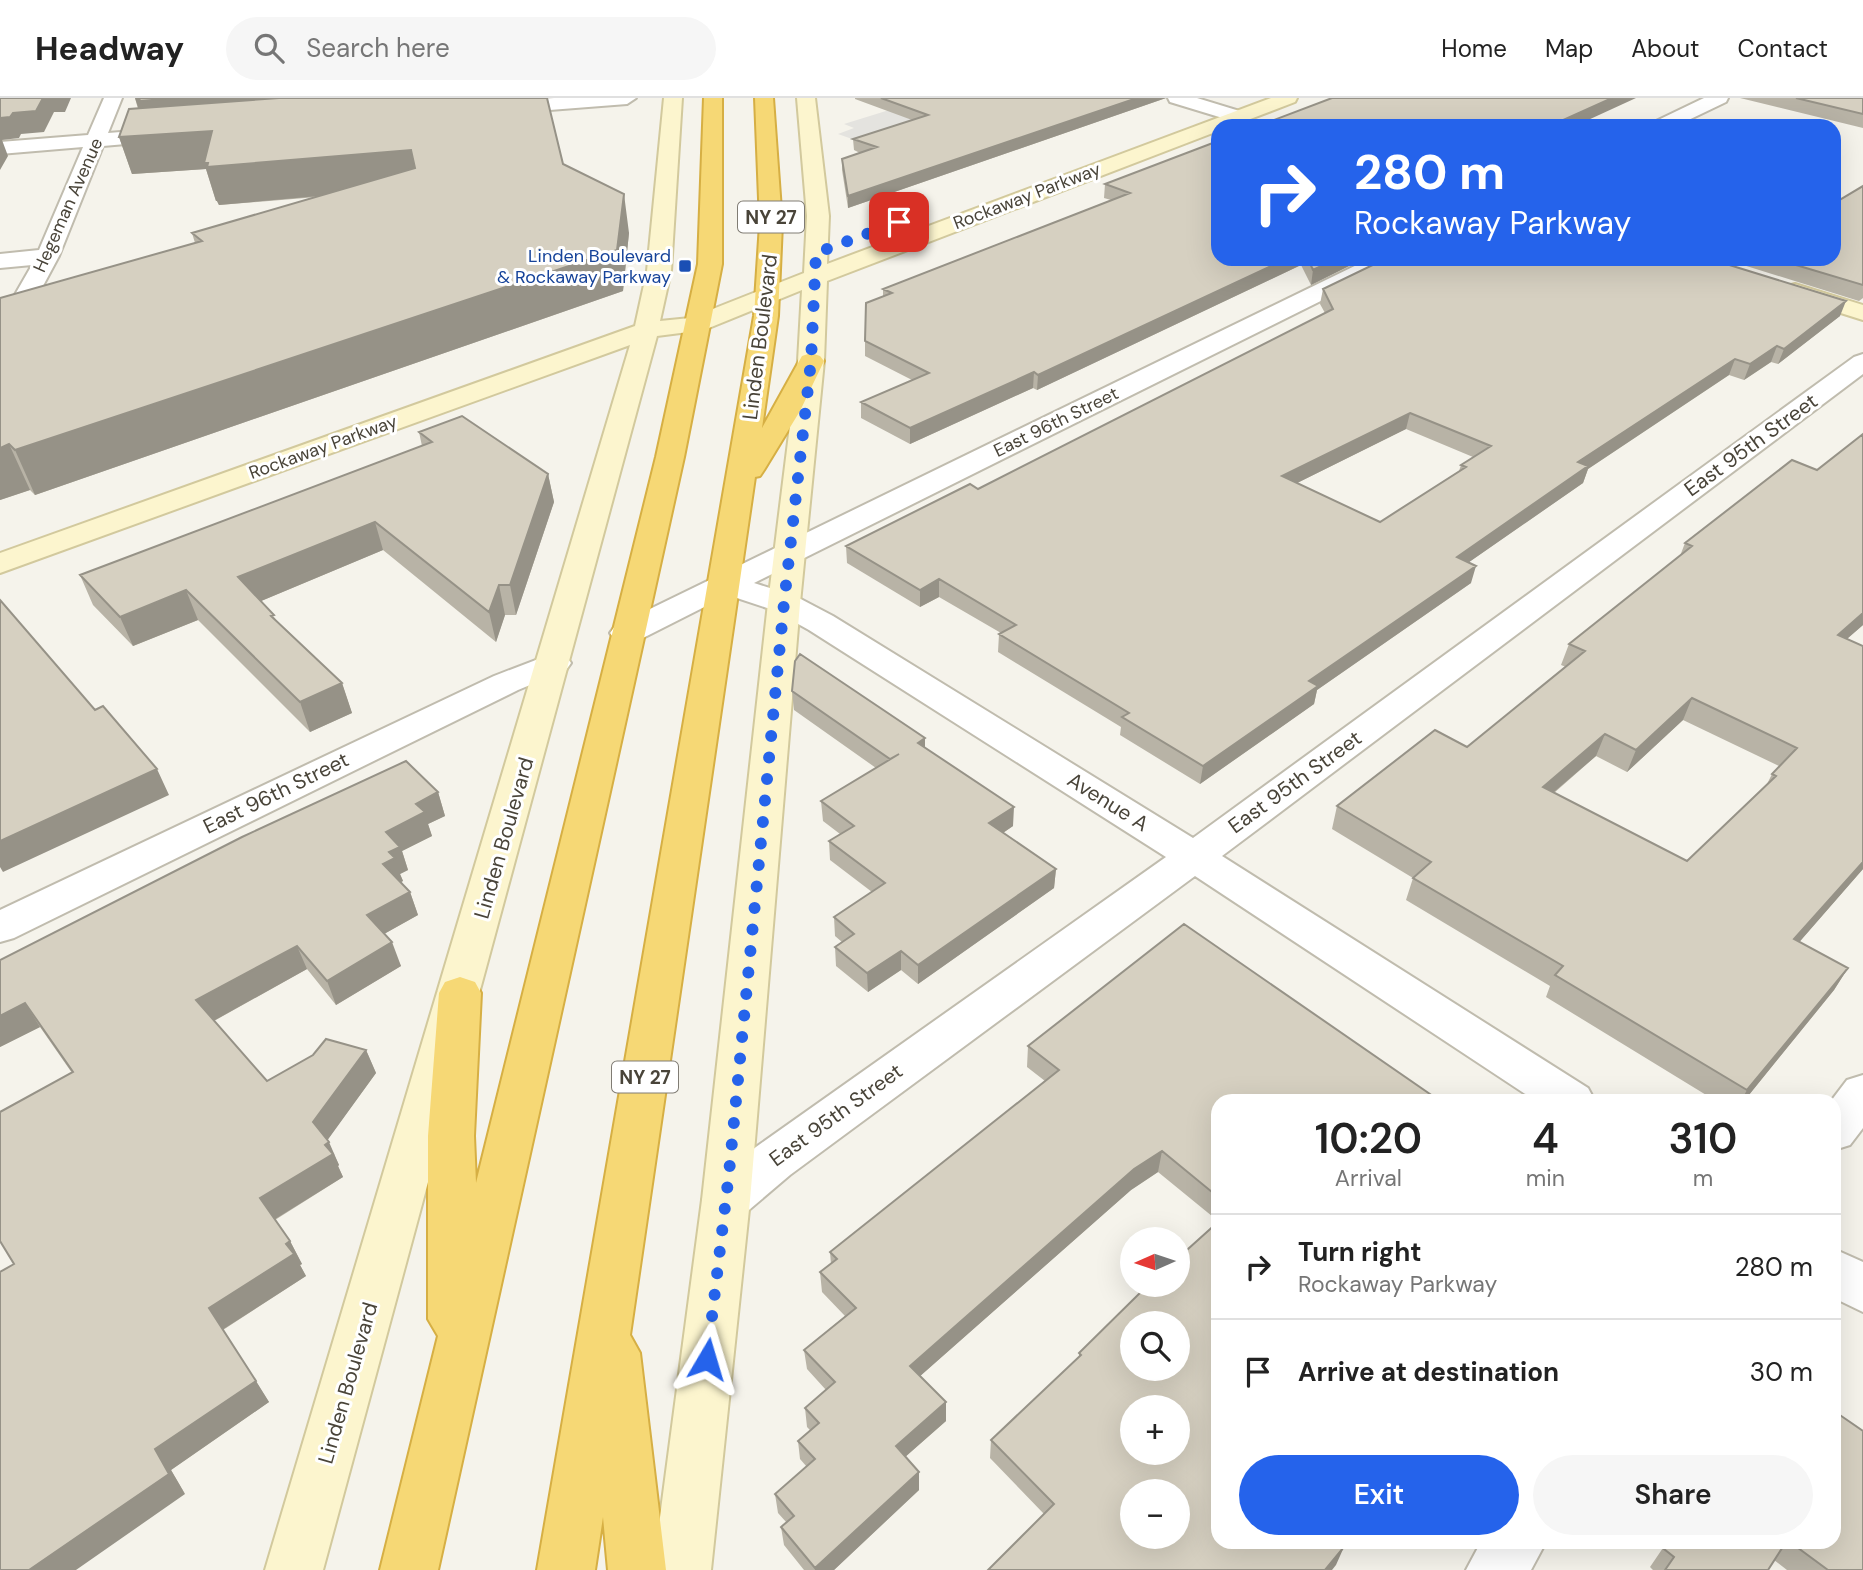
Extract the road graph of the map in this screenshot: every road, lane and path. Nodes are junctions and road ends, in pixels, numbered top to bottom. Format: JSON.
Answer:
{"nodes":[{"id":1,"x":113,"y":98,"type":"edge"},
{"id":2,"x":627,"y":98,"type":"edge"},
{"id":3,"x":673,"y":98,"type":"edge"},
{"id":4,"x":713,"y":98,"type":"edge"},
{"id":5,"x":764,"y":98,"type":"edge"},
{"id":6,"x":806,"y":98,"type":"edge"},
{"id":7,"x":1177,"y":98,"type":"edge"},
{"id":8,"x":1288,"y":98,"type":"edge"},
{"id":9,"x":1719,"y":98,"type":"edge"},
{"id":10,"x":1240,"y":107,"type":"edge"},
{"id":11,"x":1213,"y":109,"type":"junction"},
{"id":12,"x":474,"y":110,"type":"edge"},
{"id":13,"x":1256,"y":119,"type":"edge"},
{"id":14,"x":1676,"y":119,"type":"edge"},
{"id":15,"x":195,"y":132,"type":"edge"},
{"id":16,"x":97,"y":140,"type":"junction"},
{"id":17,"x":0,"y":148,"type":"edge"},
{"id":18,"x":925,"y":213,"type":"dead end"},
{"id":19,"x":48,"y":256,"type":"junction"},
{"id":20,"x":823,"y":258,"type":"junction"},
{"id":21,"x":0,"y":261,"type":"edge"},
{"id":22,"x":1373,"y":266,"type":"edge"},
{"id":23,"x":768,"y":284,"type":"junction"},
{"id":24,"x":1770,"y":284,"type":"edge"},
{"id":25,"x":9,"y":313,"type":"edge"},
{"id":26,"x":698,"y":313,"type":"junction"},
{"id":27,"x":1863,"y":313,"type":"edge"},
{"id":28,"x":647,"y":330,"type":"junction"},
{"id":29,"x":811,"y":361,"type":"junction"},
{"id":30,"x":1863,"y":362,"type":"edge"},
{"id":31,"x":740,"y":487,"type":"junction"},
{"id":32,"x":790,"y":552,"type":"junction"},
{"id":33,"x":0,"y":564,"type":"edge"},
{"id":34,"x":725,"y":584,"type":"junction"},
{"id":35,"x":784,"y":603,"type":"junction"},
{"id":36,"x":627,"y":633,"type":"junction"},
{"id":37,"x":554,"y":663,"type":"junction"},
{"id":38,"x":1195,"y":856,"type":"junction"},
{"id":39,"x":0,"y":927,"type":"edge"},
{"id":40,"x":460,"y":993,"type":"junction"},
{"id":41,"x":1863,"y":1093,"type":"edge"},
{"id":42,"x":1561,"y":1094,"type":"edge"},
{"id":43,"x":1841,"y":1122,"type":"edge"},
{"id":44,"x":726,"y":1200,"type":"junction"},
{"id":45,"x":1841,"y":1275,"type":"edge"},
{"id":46,"x":1863,"y":1289,"type":"edge"},
{"id":47,"x":608,"y":1302,"type":"junction"},
{"id":48,"x":454,"y":1378,"type":"junction"},
{"id":49,"x":1512,"y":1549,"type":"edge"},
{"id":50,"x":292,"y":1569,"type":"edge"},
{"id":51,"x":409,"y":1570,"type":"edge"},
{"id":52,"x":566,"y":1570,"type":"edge"},
{"id":53,"x":637,"y":1570,"type":"edge"},
{"id":54,"x":682,"y":1570,"type":"edge"},
{"id":55,"x":1495,"y":1570,"type":"edge"}],
"edges":[{"from":1,"to":16,"type":"street","name":"Hegeman Avenue"},
{"from":2,"to":12,"type":"street"},
{"from":3,"to":28,"type":"street","name":"Linden Boulevard"},
{"from":4,"to":26,"type":"highway","number":"NY 27"},
{"from":5,"to":23,"type":"highway","name":"Linden Boulevard","number":"NY 27"},
{"from":6,"to":20,"type":"street"},
{"from":7,"to":11,"type":"street"},
{"from":8,"to":10,"type":"street","name":"Rockaway Parkway"},
{"from":9,"to":14,"type":"street"},
{"from":10,"to":11,"type":"street"},
{"from":10,"to":13,"type":"street"},
{"from":10,"to":20,"type":"street","name":"Rockaway Parkway"},
{"from":11,"to":18,"type":"street","name":"Rockaway Parkway"},
{"from":15,"to":16,"type":"street"},
{"from":16,"to":17,"type":"street"},
{"from":16,"to":19,"type":"street","name":"Hegeman Avenue"},
{"from":19,"to":21,"type":"street"},
{"from":19,"to":25,"type":"street","name":"Hegeman Avenue"},
{"from":20,"to":23,"type":"street","name":"Rockaway Parkway"},
{"from":20,"to":29,"type":"street"},
{"from":22,"to":32,"type":"street","name":"East 96th Street"},
{"from":23,"to":26,"type":"street","name":"Rockaway Parkway"},
{"from":23,"to":31,"type":"highway","name":"Linden Boulevard","number":"NY 27"},
{"from":24,"to":27,"type":"street"},
{"from":26,"to":28,"type":"street","name":"Rockaway Parkway"},
{"from":26,"to":36,"type":"highway","number":"NY 27"},
{"from":28,"to":33,"type":"street","name":"Rockaway Parkway"},
{"from":28,"to":37,"type":"street","name":"Linden Boulevard"},
{"from":29,"to":31,"type":"highway"},
{"from":29,"to":32,"type":"street"},
{"from":30,"to":38,"type":"street","name":"East 95th Street"},
{"from":31,"to":34,"type":"highway","name":"Linden Boulevard","number":"NY 27"},
{"from":32,"to":34,"type":"street","name":"East 96th Street"},
{"from":32,"to":35,"type":"street"},
{"from":34,"to":35,"type":"street","name":"Avenue A"},
{"from":34,"to":36,"type":"street"},
{"from":34,"to":47,"type":"highway","name":"Linden Boulevard","number":"NY 27"},
{"from":35,"to":38,"type":"street","name":"Avenue A"},
{"from":35,"to":44,"type":"street"},
{"from":36,"to":48,"type":"highway","number":"NY 27"},
{"from":37,"to":39,"type":"street","name":"East 96th Street"},
{"from":37,"to":40,"type":"street","name":"Linden Boulevard"},
{"from":38,"to":42,"type":"street","name":"Avenue A"},
{"from":38,"to":44,"type":"street","name":"East 95th Street"},
{"from":40,"to":48,"type":"highway"},
{"from":40,"to":50,"type":"street","name":"Linden Boulevard"},
{"from":41,"to":43,"type":"street"},
{"from":44,"to":54,"type":"street"},
{"from":45,"to":46,"type":"street"},
{"from":47,"to":52,"type":"highway","name":"Linden Boulevard","number":"NY 27"},
{"from":47,"to":53,"type":"highway"},
{"from":48,"to":51,"type":"highway","number":"NY 27"},
{"from":49,"to":55,"type":"street"}]}
